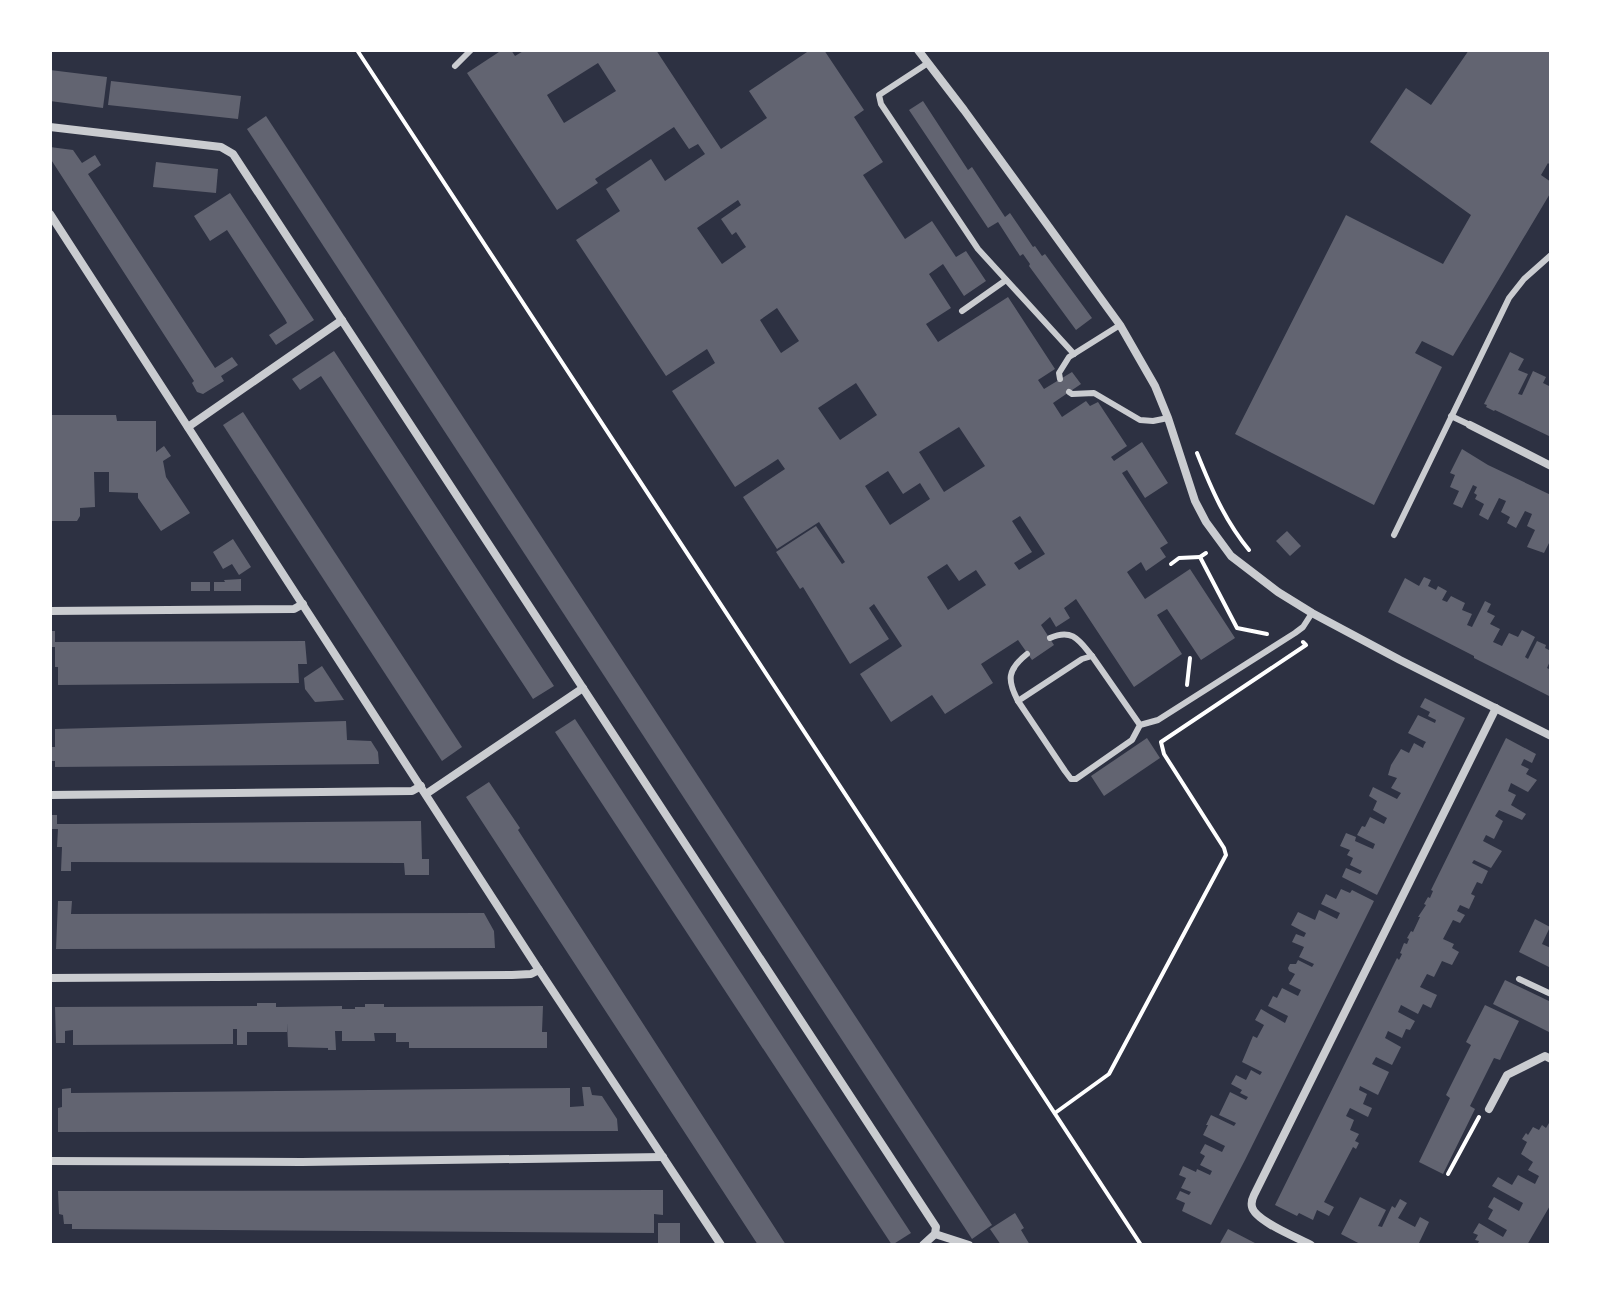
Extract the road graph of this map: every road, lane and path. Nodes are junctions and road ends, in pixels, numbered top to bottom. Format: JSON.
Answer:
{"nodes":[{"id":1,"x":357,"y":50,"type":"edge"},
{"id":2,"x":471,"y":50,"type":"edge"},
{"id":3,"x":918,"y":50,"type":"edge"},
{"id":4,"x":928,"y":63,"type":"junction"},
{"id":5,"x":455,"y":66,"type":"dead end"},
{"id":6,"x":50,"y":127,"type":"edge"},
{"id":7,"x":50,"y":214,"type":"edge"},
{"id":8,"x":1551,"y":255,"type":"edge"},
{"id":9,"x":1006,"y":280,"type":"junction"},
{"id":10,"x":962,"y":311,"type":"dead end"},
{"id":11,"x":342,"y":320,"type":"junction"},
{"id":12,"x":1120,"y":325,"type":"junction"},
{"id":13,"x":1074,"y":354,"type":"junction"},
{"id":14,"x":1060,"y":379,"type":"dead end"},
{"id":15,"x":1069,"y":392,"type":"dead end"},
{"id":16,"x":1451,"y":416,"type":"junction"},
{"id":17,"x":1168,"y":418,"type":"junction"},
{"id":18,"x":1470,"y":425,"type":"joint"},
{"id":19,"x":188,"y":427,"type":"junction"},
{"id":20,"x":1551,"y":466,"type":"edge"},
{"id":21,"x":1394,"y":535,"type":"dead end"},
{"id":22,"x":1206,"y":553,"type":"dead end"},
{"id":23,"x":1200,"y":557,"type":"junction"},
{"id":24,"x":1171,"y":564,"type":"dead end"},
{"id":25,"x":303,"y":604,"type":"junction"},
{"id":26,"x":50,"y":611,"type":"edge"},
{"id":27,"x":1312,"y":613,"type":"junction"},
{"id":28,"x":1269,"y":635,"type":"dead end"},
{"id":29,"x":1050,"y":638,"type":"dead end"},
{"id":30,"x":1296,"y":652,"type":"dead end"},
{"id":31,"x":1027,"y":654,"type":"dead end"},
{"id":32,"x":1092,"y":656,"type":"junction"},
{"id":33,"x":1190,"y":658,"type":"dead end"},
{"id":34,"x":583,"y":688,"type":"junction"},
{"id":35,"x":1186,"y":688,"type":"dead end"},
{"id":36,"x":1018,"y":701,"type":"junction"},
{"id":37,"x":1496,"y":708,"type":"junction"},
{"id":38,"x":1140,"y":725,"type":"junction"},
{"id":39,"x":1551,"y":736,"type":"edge"},
{"id":40,"x":424,"y":790,"type":"junction"},
{"id":41,"x":50,"y":795,"type":"edge"},
{"id":42,"x":539,"y":970,"type":"junction"},
{"id":43,"x":50,"y":978,"type":"edge"},
{"id":44,"x":1519,"y":979,"type":"dead end"},
{"id":45,"x":1551,"y":994,"type":"edge"},
{"id":46,"x":1551,"y":1059,"type":"edge"},
{"id":47,"x":1489,"y":1109,"type":"joint"},
{"id":48,"x":1055,"y":1113,"type":"junction"},
{"id":49,"x":663,"y":1157,"type":"junction"},
{"id":50,"x":50,"y":1161,"type":"edge"},
{"id":51,"x":1448,"y":1174,"type":"dead end"},
{"id":52,"x":935,"y":1234,"type":"junction"},
{"id":53,"x":721,"y":1245,"type":"edge"},
{"id":54,"x":923,"y":1245,"type":"edge"},
{"id":55,"x":969,"y":1245,"type":"edge"},
{"id":56,"x":1141,"y":1245,"type":"edge"},
{"id":57,"x":1311,"y":1245,"type":"edge"}],
"edges":[{"from":1,"to":48,"type":"path"},
{"from":2,"to":5,"type":"lane"},
{"from":3,"to":4,"type":"street"},
{"from":4,"to":9,"type":"lane"},
{"from":4,"to":12,"type":"street"},
{"from":6,"to":11,"type":"street"},
{"from":7,"to":19,"type":"street"},
{"from":8,"to":16,"type":"lane"},
{"from":9,"to":10,"type":"lane"},
{"from":9,"to":13,"type":"lane"},
{"from":11,"to":19,"type":"street"},
{"from":11,"to":34,"type":"street"},
{"from":12,"to":13,"type":"lane"},
{"from":12,"to":17,"type":"street"},
{"from":13,"to":14,"type":"lane"},
{"from":15,"to":17,"type":"lane"},
{"from":16,"to":18,"type":"lane"},
{"from":16,"to":21,"type":"lane"},
{"from":17,"to":27,"type":"street"},
{"from":18,"to":20,"type":"street"},
{"from":19,"to":25,"type":"street"},
{"from":22,"to":23,"type":"path"},
{"from":23,"to":24,"type":"path"},
{"from":23,"to":28,"type":"path"},
{"from":25,"to":26,"type":"street"},
{"from":25,"to":40,"type":"street"},
{"from":27,"to":37,"type":"street"},
{"from":27,"to":38,"type":"lane"},
{"from":29,"to":32,"type":"lane"},
{"from":30,"to":48,"type":"path"},
{"from":31,"to":36,"type":"lane"},
{"from":32,"to":36,"type":"lane"},
{"from":32,"to":38,"type":"lane"},
{"from":33,"to":35,"type":"path"},
{"from":34,"to":40,"type":"street"},
{"from":34,"to":52,"type":"street"},
{"from":36,"to":38,"type":"lane"},
{"from":37,"to":39,"type":"street"},
{"from":37,"to":57,"type":"street"},
{"from":40,"to":41,"type":"street"},
{"from":40,"to":42,"type":"street"},
{"from":42,"to":43,"type":"street"},
{"from":42,"to":49,"type":"street"},
{"from":44,"to":45,"type":"lane"},
{"from":46,"to":47,"type":"street"},
{"from":47,"to":51,"type":"path"},
{"from":48,"to":56,"type":"path"},
{"from":49,"to":50,"type":"street"},
{"from":49,"to":53,"type":"street"},
{"from":52,"to":54,"type":"street"},
{"from":52,"to":55,"type":"street"}]}
